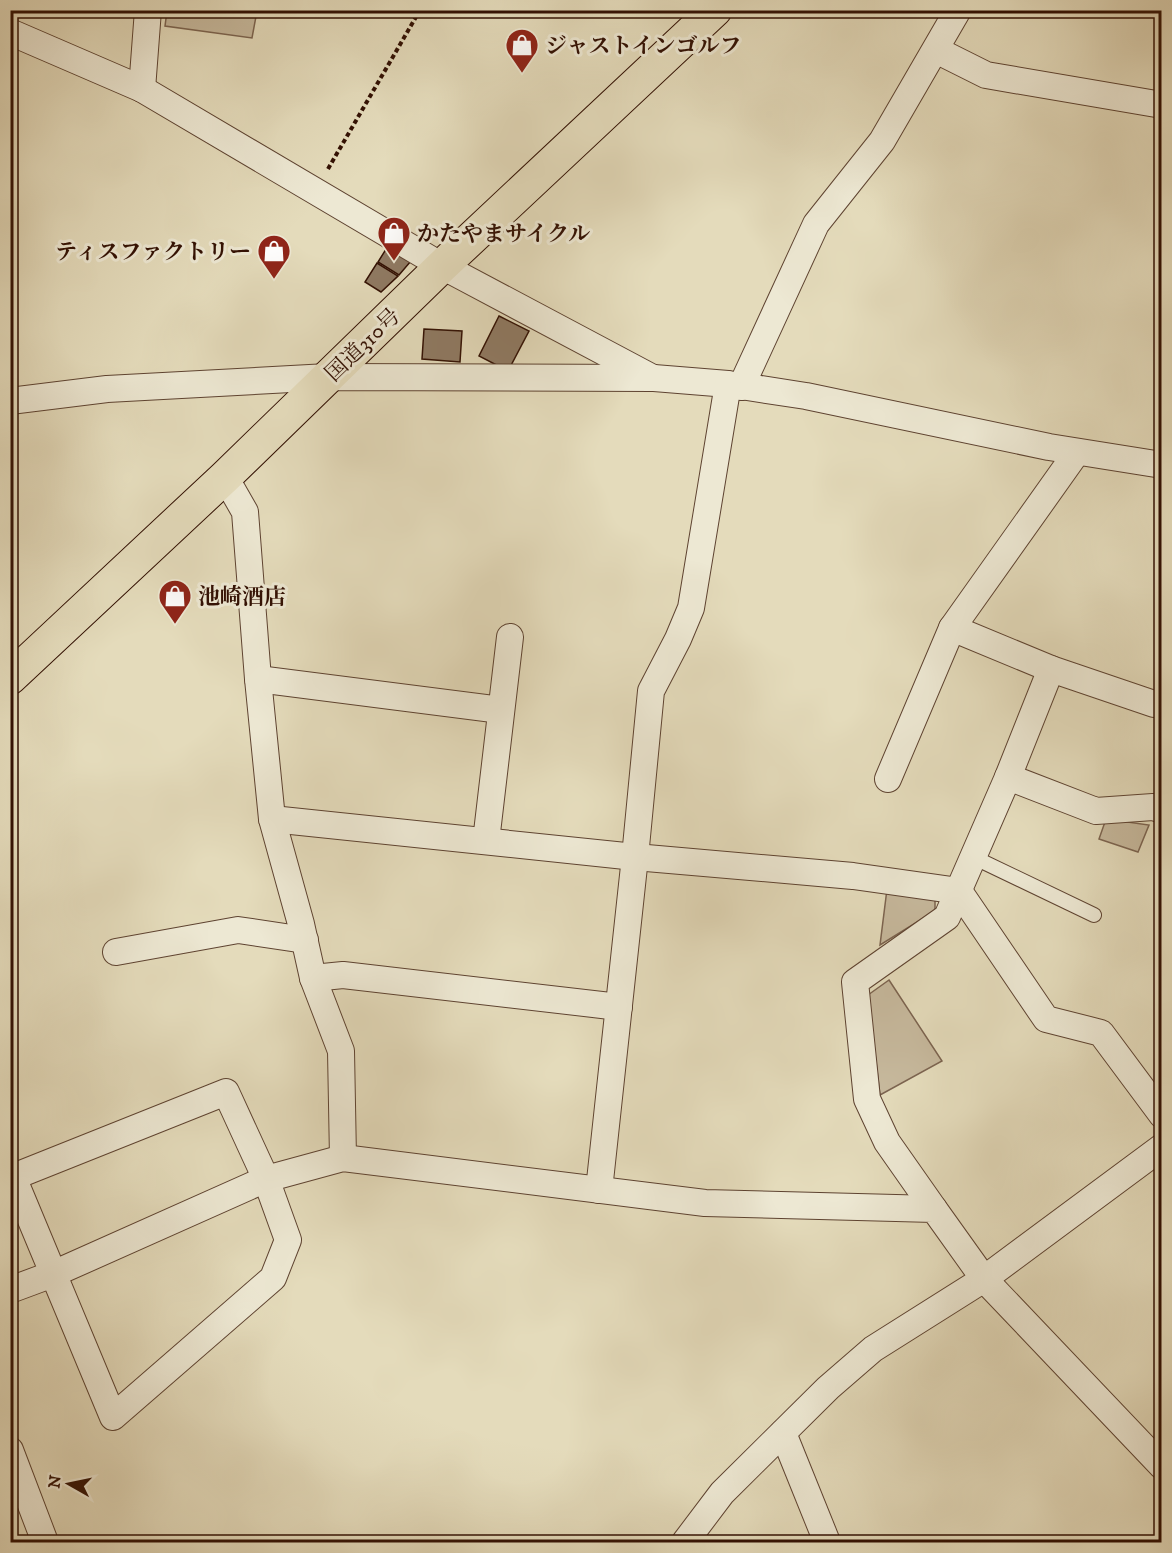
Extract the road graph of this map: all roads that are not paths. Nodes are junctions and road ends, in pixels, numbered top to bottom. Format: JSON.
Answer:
{"nodes":[{"id":1,"x":148,"y":10,"type":"edge"},
{"id":2,"x":715,"y":10,"type":"edge"},
{"id":3,"x":958,"y":10,"type":"edge"},
{"id":4,"x":10,"y":32,"type":"edge"},
{"id":5,"x":936,"y":50,"type":"junction"},
{"id":6,"x":142,"y":89,"type":"junction"},
{"id":7,"x":1161,"y":105,"type":"edge"},
{"id":8,"x":442,"y":266,"type":"junction"},
{"id":9,"x":328,"y":377,"type":"junction"},
{"id":10,"x":654,"y":378,"type":"junction"},
{"id":11,"x":734,"y":386,"type":"junction"},
{"id":12,"x":10,"y":400,"type":"edge"},
{"id":13,"x":1077,"y":452,"type":"junction"},
{"id":14,"x":1161,"y":465,"type":"edge"},
{"id":15,"x":225,"y":477,"type":"junction"},
{"id":16,"x":952,"y":628,"type":"junction"},
{"id":17,"x":510,"y":636,"type":"dead end"},
{"id":18,"x":1051,"y":669,"type":"junction"},
{"id":19,"x":10,"y":678,"type":"edge"},
{"id":20,"x":258,"y":679,"type":"junction"},
{"id":21,"x":1161,"y":702,"type":"edge"},
{"id":22,"x":501,"y":710,"type":"junction"},
{"id":23,"x":1008,"y":777,"type":"junction"},
{"id":24,"x":888,"y":779,"type":"dead end"},
{"id":25,"x":1161,"y":810,"type":"edge"},
{"id":26,"x":272,"y":819,"type":"junction"},
{"id":27,"x":486,"y":841,"type":"junction"},
{"id":28,"x":635,"y":857,"type":"junction"},
{"id":29,"x":973,"y":857,"type":"junction"},
{"id":30,"x":959,"y":891,"type":"junction"},
{"id":31,"x":1094,"y":915,"type":"dead end"},
{"id":32,"x":305,"y":940,"type":"junction"},
{"id":33,"x":116,"y":952,"type":"dead end"},
{"id":34,"x":313,"y":978,"type":"junction"},
{"id":35,"x":619,"y":1007,"type":"junction"},
{"id":36,"x":1161,"y":1115,"type":"edge"},
{"id":37,"x":1161,"y":1147,"type":"edge"},
{"id":38,"x":343,"y":1158,"type":"junction"},
{"id":39,"x":266,"y":1179,"type":"junction"},
{"id":40,"x":599,"y":1190,"type":"junction"},
{"id":41,"x":934,"y":1209,"type":"junction"},
{"id":42,"x":53,"y":1274,"type":"junction"},
{"id":43,"x":984,"y":1279,"type":"junction"},
{"id":44,"x":10,"y":1290,"type":"edge"},
{"id":45,"x":783,"y":1433,"type":"junction"},
{"id":46,"x":10,"y":1450,"type":"edge"},
{"id":47,"x":1161,"y":1466,"type":"edge"},
{"id":48,"x":45,"y":1542,"type":"edge"},
{"id":49,"x":685,"y":1542,"type":"edge"},
{"id":50,"x":827,"y":1542,"type":"edge"}],
"edges":[{"from":1,"to":6,"type":"street"},
{"from":2,"to":8,"type":"highway","name":"国道310号"},
{"from":3,"to":5,"type":"street"},
{"from":4,"to":6,"type":"street"},
{"from":5,"to":7,"type":"street"},
{"from":5,"to":11,"type":"street"},
{"from":6,"to":8,"type":"street"},
{"from":8,"to":9,"type":"highway","name":"国道310号"},
{"from":8,"to":10,"type":"street"},
{"from":9,"to":10,"type":"street"},
{"from":9,"to":12,"type":"street"},
{"from":9,"to":15,"type":"highway","name":"国道310号"},
{"from":10,"to":11,"type":"street"},
{"from":11,"to":13,"type":"street"},
{"from":11,"to":28,"type":"street"},
{"from":13,"to":14,"type":"street"},
{"from":13,"to":16,"type":"street"},
{"from":15,"to":19,"type":"highway","name":"国道310号"},
{"from":15,"to":20,"type":"street"},
{"from":16,"to":18,"type":"street"},
{"from":16,"to":24,"type":"street"},
{"from":17,"to":22,"type":"street"},
{"from":18,"to":21,"type":"street"},
{"from":18,"to":23,"type":"street"},
{"from":20,"to":22,"type":"street"},
{"from":20,"to":26,"type":"street"},
{"from":22,"to":27,"type":"street"},
{"from":23,"to":25,"type":"street"},
{"from":23,"to":29,"type":"street"},
{"from":26,"to":27,"type":"street"},
{"from":26,"to":32,"type":"street"},
{"from":27,"to":28,"type":"street"},
{"from":28,"to":30,"type":"street"},
{"from":28,"to":35,"type":"street"},
{"from":29,"to":30,"type":"street"},
{"from":29,"to":31,"type":"lane"},
{"from":30,"to":36,"type":"street"},
{"from":30,"to":41,"type":"street"},
{"from":32,"to":33,"type":"street"},
{"from":32,"to":34,"type":"street"},
{"from":34,"to":35,"type":"street"},
{"from":34,"to":38,"type":"street"},
{"from":35,"to":40,"type":"street"},
{"from":37,"to":43,"type":"street"},
{"from":38,"to":39,"type":"street"},
{"from":38,"to":40,"type":"street"},
{"from":39,"to":42,"type":"street"},
{"from":39,"to":42,"type":"street"},
{"from":39,"to":42,"type":"street"},
{"from":40,"to":41,"type":"street"},
{"from":41,"to":43,"type":"street"},
{"from":42,"to":44,"type":"street"},
{"from":43,"to":45,"type":"street"},
{"from":43,"to":47,"type":"street"},
{"from":45,"to":49,"type":"street"},
{"from":45,"to":50,"type":"street"},
{"from":46,"to":48,"type":"street"}]}
